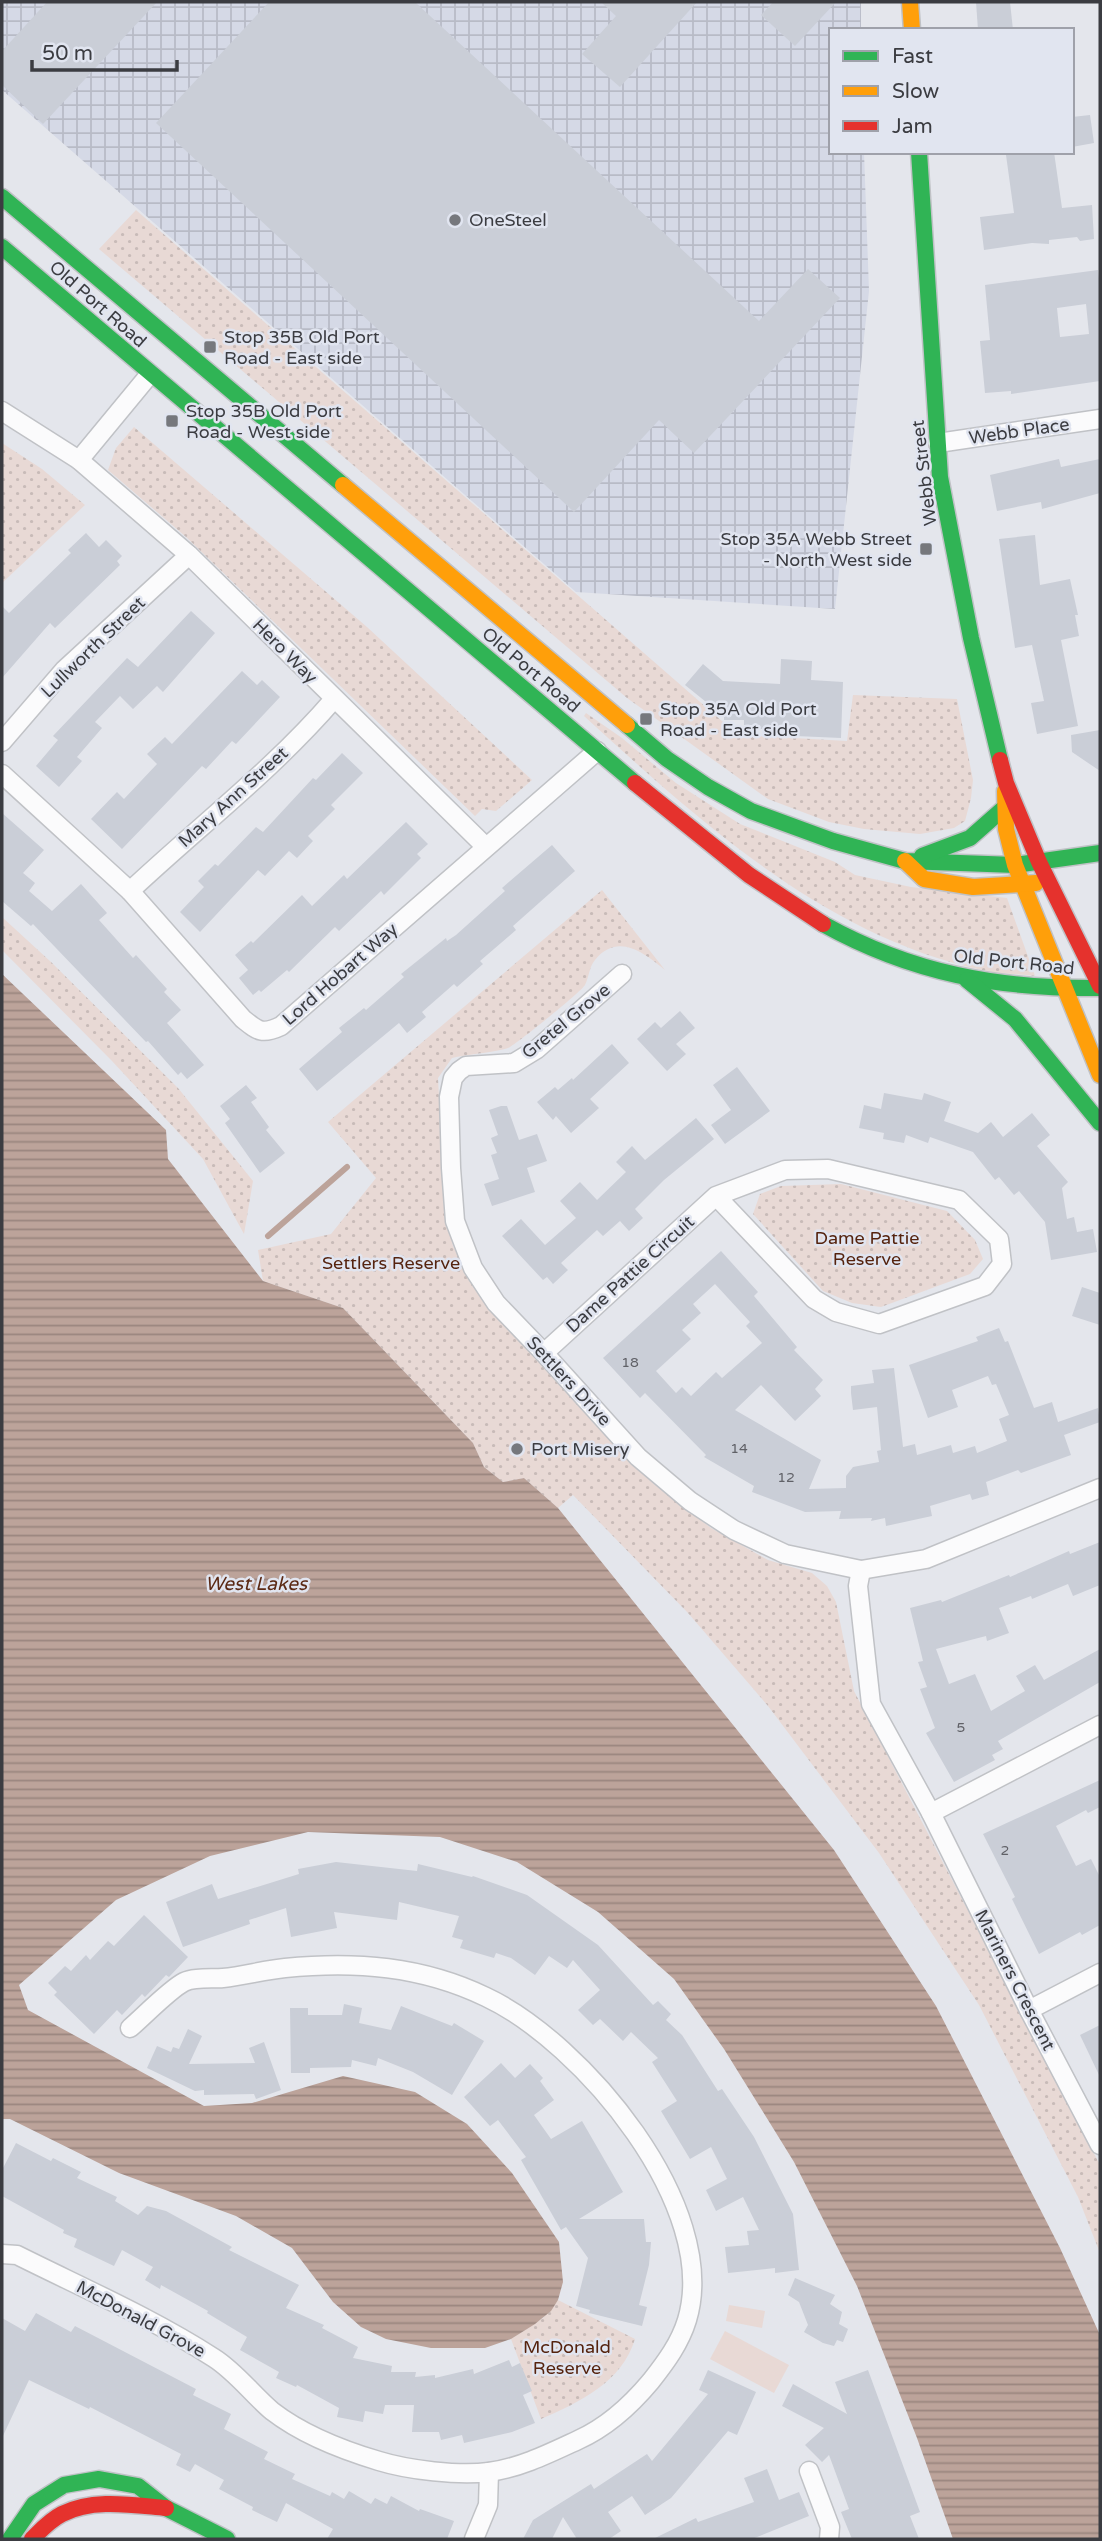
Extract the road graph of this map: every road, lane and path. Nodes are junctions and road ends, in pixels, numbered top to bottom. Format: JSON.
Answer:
{"nodes":[{"id":1,"x":910,"y":2,"type":"edge"},
{"id":2,"x":912,"y":28,"type":"edge"},
{"id":3,"x":919,"y":154,"type":"edge"},
{"id":4,"x":2,"y":197,"type":"edge"},
{"id":5,"x":2,"y":247,"type":"edge"},
{"id":6,"x":163,"y":359,"type":"junction"},
{"id":7,"x":2,"y":411,"type":"edge"},
{"id":8,"x":1100,"y":419,"type":"edge"},
{"id":9,"x":938,"y":443,"type":"junction"},
{"id":10,"x":79,"y":460,"type":"junction"},
{"id":11,"x":189,"y":555,"type":"junction"},
{"id":12,"x":334,"y":699,"type":"junction"},
{"id":13,"x":2,"y":742,"type":"edge"},
{"id":14,"x":597,"y":751,"type":"junction"},
{"id":15,"x":2,"y":774,"type":"edge"},
{"id":16,"x":1006,"y":783,"type":"junction"},
{"id":17,"x":1004,"y":808,"type":"junction"},
{"id":18,"x":486,"y":847,"type":"junction"},
{"id":19,"x":1100,"y":853,"type":"edge"},
{"id":20,"x":905,"y":861,"type":"junction"},
{"id":21,"x":1039,"y":862,"type":"junction"},
{"id":22,"x":1014,"y":865,"type":"junction"},
{"id":23,"x":1049,"y":882,"type":"junction"},
{"id":24,"x":1023,"y":884,"type":"junction"},
{"id":25,"x":130,"y":891,"type":"junction"},
{"id":26,"x":622,"y":974,"type":"dead end"},
{"id":27,"x":967,"y":979,"type":"junction"},
{"id":28,"x":1100,"y":987,"type":"edge"},
{"id":29,"x":1067,"y":989,"type":"junction"},
{"id":30,"x":466,"y":1066,"type":"joint"},
{"id":31,"x":1100,"y":1075,"type":"edge"},
{"id":32,"x":1100,"y":1123,"type":"edge"},
{"id":33,"x":716,"y":1196,"type":"junction"},
{"id":34,"x":544,"y":1353,"type":"junction"},
{"id":35,"x":1100,"y":1488,"type":"edge"},
{"id":36,"x":860,"y":1570,"type":"junction"},
{"id":37,"x":1100,"y":1725,"type":"edge"},
{"id":38,"x":931,"y":1813,"type":"junction"},
{"id":39,"x":1100,"y":1973,"type":"edge"},
{"id":40,"x":1029,"y":2010,"type":"junction"},
{"id":41,"x":130,"y":2028,"type":"dead end"},
{"id":42,"x":1100,"y":2146,"type":"edge"},
{"id":43,"x":10,"y":2255,"type":"edge"},
{"id":44,"x":489,"y":2472,"type":"junction"},
{"id":45,"x":808,"y":2472,"type":"dead end"},
{"id":46,"x":166,"y":2508,"type":"junction"},
{"id":47,"x":10,"y":2539,"type":"edge"},
{"id":48,"x":32,"y":2539,"type":"edge"},
{"id":49,"x":227,"y":2539,"type":"edge"},
{"id":50,"x":474,"y":2539,"type":"edge"},
{"id":51,"x":829,"y":2539,"type":"edge"}],
"edges":[{"from":1,"to":2,"type":"main road"},
{"from":3,"to":9,"type":"main road","name":"Webb Street"},
{"from":4,"to":6,"type":"main road","name":"Old Port Road"},
{"from":5,"to":6,"type":"main road","name":"Old Port Road"},
{"from":6,"to":10,"type":"street"},
{"from":6,"to":14,"type":"main road","name":"Old Port Road"},
{"from":6,"to":20,"type":"main road","name":"Old Port Road"},
{"from":7,"to":10,"type":"street","name":"Hero Way"},
{"from":8,"to":9,"type":"street","name":"Webb Place"},
{"from":9,"to":16,"type":"main road","name":"Webb Street"},
{"from":10,"to":11,"type":"street","name":"Hero Way"},
{"from":11,"to":12,"type":"street","name":"Hero Way"},
{"from":11,"to":13,"type":"street","name":"Lullworth Street"},
{"from":12,"to":18,"type":"street","name":"Hero Way"},
{"from":12,"to":25,"type":"street","name":"Mary Ann Street"},
{"from":14,"to":18,"type":"street","name":"Lord Hobart Way"},
{"from":14,"to":27,"type":"main road","name":"Old Port Road"},
{"from":15,"to":25,"type":"street","name":"Lord Hobart Way"},
{"from":16,"to":17,"type":"main road","name":"Webb Street"},
{"from":16,"to":21,"type":"main road","name":"Webb Street"},
{"from":17,"to":20,"type":"main road"},
{"from":17,"to":22,"type":"main road","name":"Webb Street"},
{"from":18,"to":25,"type":"street","name":"Lord Hobart Way"},
{"from":19,"to":21,"type":"main road","name":"Old Port Road"},
{"from":20,"to":22,"type":"main road","name":"Old Port Road"},
{"from":20,"to":24,"type":"main road"},
{"from":21,"to":22,"type":"main road","name":"Old Port Road"},
{"from":21,"to":23,"type":"main road","name":"Webb Street"},
{"from":22,"to":24,"type":"main road","name":"Webb Street"},
{"from":23,"to":24,"type":"main road"},
{"from":23,"to":28,"type":"main road","name":"Webb Street"},
{"from":24,"to":29,"type":"main road","name":"Webb Street"},
{"from":26,"to":30,"type":"street","name":"Gretel Grove"},
{"from":27,"to":29,"type":"main road","name":"Old Port Road"},
{"from":27,"to":32,"type":"main road"},
{"from":28,"to":29,"type":"main road","name":"Old Port Road"},
{"from":29,"to":31,"type":"main road","name":"Webb Street"},
{"from":30,"to":34,"type":"street","name":"Settlers Drive"},
{"from":33,"to":33,"type":"street","name":"Dame Pattie Circuit"},
{"from":33,"to":34,"type":"street","name":"Dame Pattie Circuit"},
{"from":34,"to":36,"type":"street","name":"Settlers Drive"},
{"from":35,"to":36,"type":"street","name":"Settlers Drive"},
{"from":36,"to":38,"type":"street","name":"Mariners Crescent"},
{"from":37,"to":38,"type":"street"},
{"from":38,"to":40,"type":"street","name":"Mariners Crescent"},
{"from":39,"to":40,"type":"street"},
{"from":40,"to":42,"type":"street","name":"Mariners Crescent"},
{"from":41,"to":44,"type":"street","name":"McDonald Grove"},
{"from":43,"to":44,"type":"street","name":"McDonald Grove"},
{"from":44,"to":50,"type":"street"},
{"from":45,"to":51,"type":"street"},
{"from":46,"to":47,"type":"main road"},
{"from":46,"to":48,"type":"main road"},
{"from":46,"to":49,"type":"main road"}]}
